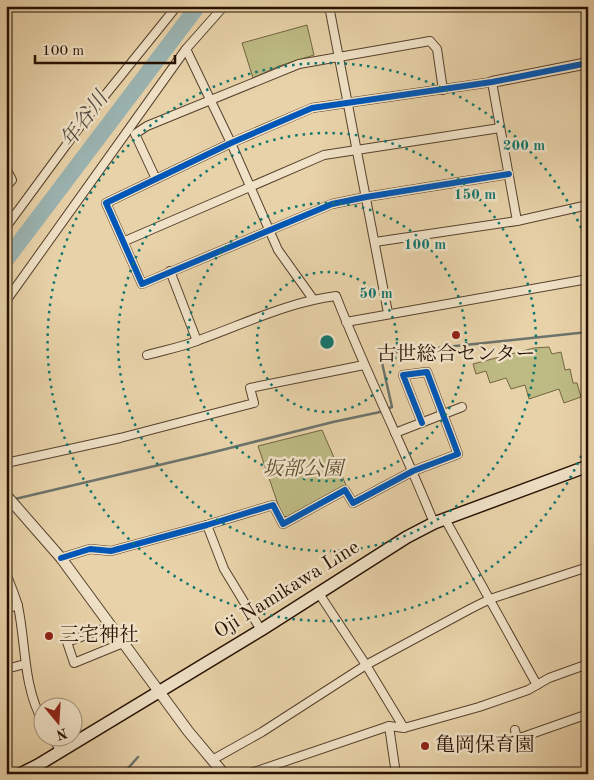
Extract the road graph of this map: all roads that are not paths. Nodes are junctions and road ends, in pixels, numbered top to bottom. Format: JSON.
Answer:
{"nodes":[{"id":1,"x":177,"y":6,"type":"edge"},
{"id":2,"x":224,"y":6,"type":"edge"},
{"id":3,"x":329,"y":6,"type":"edge"},
{"id":4,"x":186,"y":49,"type":"junction"},
{"id":5,"x":338,"y":56,"type":"junction"},
{"id":6,"x":588,"y":63,"type":"edge"},
{"id":7,"x":492,"y":82,"type":"junction"},
{"id":8,"x":443,"y":90,"type":"junction"},
{"id":9,"x":211,"y":100,"type":"junction"},
{"id":10,"x":346,"y":102,"type":"junction"},
{"id":11,"x":500,"y":128,"type":"junction"},
{"id":12,"x":231,"y":143,"type":"junction"},
{"id":13,"x":356,"y":149,"type":"junction"},
{"id":14,"x":6,"y":168,"type":"edge"},
{"id":15,"x":508,"y":174,"type":"junction"},
{"id":16,"x":156,"y":179,"type":"junction"},
{"id":17,"x":251,"y":187,"type":"junction"},
{"id":18,"x":6,"y":188,"type":"edge"},
{"id":19,"x":366,"y":197,"type":"junction"},
{"id":20,"x":588,"y":205,"type":"edge"},
{"id":21,"x":517,"y":221,"type":"junction"},
{"id":22,"x":6,"y":227,"type":"edge"},
{"id":23,"x":269,"y":230,"type":"junction"},
{"id":24,"x":125,"y":242,"type":"junction"},
{"id":25,"x":375,"y":242,"type":"junction"},
{"id":26,"x":170,"y":271,"type":"junction"},
{"id":27,"x":588,"y":279,"type":"edge"},
{"id":28,"x":313,"y":299,"type":"junction"},
{"id":29,"x":6,"y":301,"type":"edge"},
{"id":30,"x":388,"y":313,"type":"junction"},
{"id":31,"x":346,"y":322,"type":"junction"},
{"id":32,"x":197,"y":341,"type":"junction"},
{"id":33,"x":147,"y":355,"type":"dead end"},
{"id":34,"x":364,"y":365,"type":"junction"},
{"id":35,"x":462,"y":407,"type":"dead end"},
{"id":36,"x":442,"y":415,"type":"junction"},
{"id":37,"x":422,"y":422,"type":"junction"},
{"id":38,"x":395,"y":433,"type":"junction"},
{"id":39,"x":6,"y":463,"type":"edge"},
{"id":40,"x":588,"y":466,"type":"edge"},
{"id":41,"x":413,"y":471,"type":"junction"},
{"id":42,"x":6,"y":495,"type":"edge"},
{"id":43,"x":445,"y":519,"type":"junction"},
{"id":44,"x":434,"y":523,"type":"junction"},
{"id":45,"x":207,"y":526,"type":"junction"},
{"id":46,"x":61,"y":558,"type":"junction"},
{"id":47,"x":588,"y":567,"type":"edge"},
{"id":48,"x":6,"y":573,"type":"edge"},
{"id":49,"x":318,"y":592,"type":"junction"},
{"id":50,"x":490,"y":599,"type":"junction"},
{"id":51,"x":18,"y":606,"type":"junction"},
{"id":52,"x":6,"y":610,"type":"edge"},
{"id":53,"x":111,"y":626,"type":"junction"},
{"id":54,"x":261,"y":630,"type":"junction"},
{"id":55,"x":123,"y":643,"type":"junction"},
{"id":56,"x":25,"y":664,"type":"junction"},
{"id":57,"x":588,"y":664,"type":"edge"},
{"id":58,"x":366,"y":665,"type":"junction"},
{"id":59,"x":6,"y":670,"type":"edge"},
{"id":60,"x":537,"y":685,"type":"junction"},
{"id":61,"x":159,"y":692,"type":"junction"},
{"id":62,"x":34,"y":698,"type":"edge"},
{"id":63,"x":588,"y":714,"type":"edge"},
{"id":64,"x":389,"y":726,"type":"junction"},
{"id":65,"x":404,"y":728,"type":"junction"},
{"id":66,"x":515,"y":730,"type":"dead end"},
{"id":67,"x":59,"y":748,"type":"edge"},
{"id":68,"x":61,"y":752,"type":"junction"},
{"id":69,"x":212,"y":760,"type":"junction"},
{"id":70,"x":20,"y":774,"type":"edge"},
{"id":71,"x":224,"y":774,"type":"edge"},
{"id":72,"x":248,"y":774,"type":"edge"},
{"id":73,"x":396,"y":774,"type":"edge"}],
"edges":[{"from":1,"to":22,"type":"street"},
{"from":2,"to":4,"type":"street"},
{"from":3,"to":5,"type":"street"},
{"from":4,"to":9,"type":"street"},
{"from":4,"to":29,"type":"street"},
{"from":5,"to":8,"type":"street"},
{"from":5,"to":9,"type":"street"},
{"from":5,"to":10,"type":"street"},
{"from":6,"to":7,"type":"street"},
{"from":7,"to":8,"type":"street"},
{"from":7,"to":11,"type":"street"},
{"from":8,"to":10,"type":"street"},
{"from":9,"to":12,"type":"street"},
{"from":9,"to":16,"type":"street"},
{"from":10,"to":12,"type":"street"},
{"from":10,"to":13,"type":"street"},
{"from":11,"to":13,"type":"street"},
{"from":11,"to":15,"type":"street"},
{"from":12,"to":16,"type":"street"},
{"from":12,"to":17,"type":"street"},
{"from":13,"to":17,"type":"street"},
{"from":13,"to":19,"type":"street"},
{"from":14,"to":18,"type":"street"},
{"from":15,"to":19,"type":"street"},
{"from":15,"to":21,"type":"street"},
{"from":16,"to":24,"type":"street"},
{"from":17,"to":23,"type":"street"},
{"from":17,"to":24,"type":"street"},
{"from":19,"to":23,"type":"street"},
{"from":19,"to":25,"type":"street"},
{"from":20,"to":21,"type":"street"},
{"from":21,"to":25,"type":"street"},
{"from":23,"to":26,"type":"street"},
{"from":23,"to":28,"type":"street"},
{"from":24,"to":26,"type":"street"},
{"from":25,"to":30,"type":"street"},
{"from":26,"to":32,"type":"street"},
{"from":27,"to":30,"type":"street"},
{"from":28,"to":31,"type":"street"},
{"from":28,"to":32,"type":"street"},
{"from":30,"to":31,"type":"street"},
{"from":31,"to":34,"type":"street"},
{"from":32,"to":33,"type":"street"},
{"from":34,"to":38,"type":"street"},
{"from":34,"to":39,"type":"street"},
{"from":35,"to":36,"type":"street"},
{"from":36,"to":37,"type":"street"},
{"from":36,"to":37,"type":"street"},
{"from":36,"to":41,"type":"street"},
{"from":37,"to":38,"type":"street"},
{"from":38,"to":41,"type":"street"},
{"from":40,"to":43,"type":"main road","name":"Oji Namikawa Line"},
{"from":41,"to":44,"type":"street"},
{"from":41,"to":45,"type":"street"},
{"from":42,"to":46,"type":"street"},
{"from":43,"to":44,"type":"main road","name":"Oji Namikawa Line"},
{"from":43,"to":50,"type":"street"},
{"from":44,"to":49,"type":"main road","name":"Oji Namikawa Line"},
{"from":45,"to":46,"type":"street"},
{"from":45,"to":54,"type":"street"},
{"from":46,"to":53,"type":"street"},
{"from":47,"to":50,"type":"street"},
{"from":48,"to":51,"type":"street"},
{"from":49,"to":54,"type":"main road","name":"Oji Namikawa Line"},
{"from":49,"to":58,"type":"street"},
{"from":50,"to":58,"type":"street"},
{"from":50,"to":60,"type":"street"},
{"from":51,"to":52,"type":"street"},
{"from":51,"to":56,"type":"street"},
{"from":53,"to":55,"type":"street"},
{"from":53,"to":55,"type":"street"},
{"from":54,"to":61,"type":"main road","name":"Oji Namikawa Line"},
{"from":55,"to":61,"type":"street"},
{"from":56,"to":59,"type":"street"},
{"from":56,"to":62,"type":"street"},
{"from":57,"to":60,"type":"street"},
{"from":58,"to":65,"type":"street"},
{"from":58,"to":69,"type":"street"},
{"from":60,"to":65,"type":"street"},
{"from":61,"to":68,"type":"main road","name":"Oji Namikawa Line"},
{"from":61,"to":69,"type":"street"},
{"from":63,"to":66,"type":"street"},
{"from":64,"to":65,"type":"street"},
{"from":64,"to":72,"type":"street"},
{"from":64,"to":73,"type":"street"},
{"from":67,"to":68,"type":"street"},
{"from":68,"to":70,"type":"main road","name":"Oji Namikawa Line"},
{"from":69,"to":71,"type":"street"}]}
